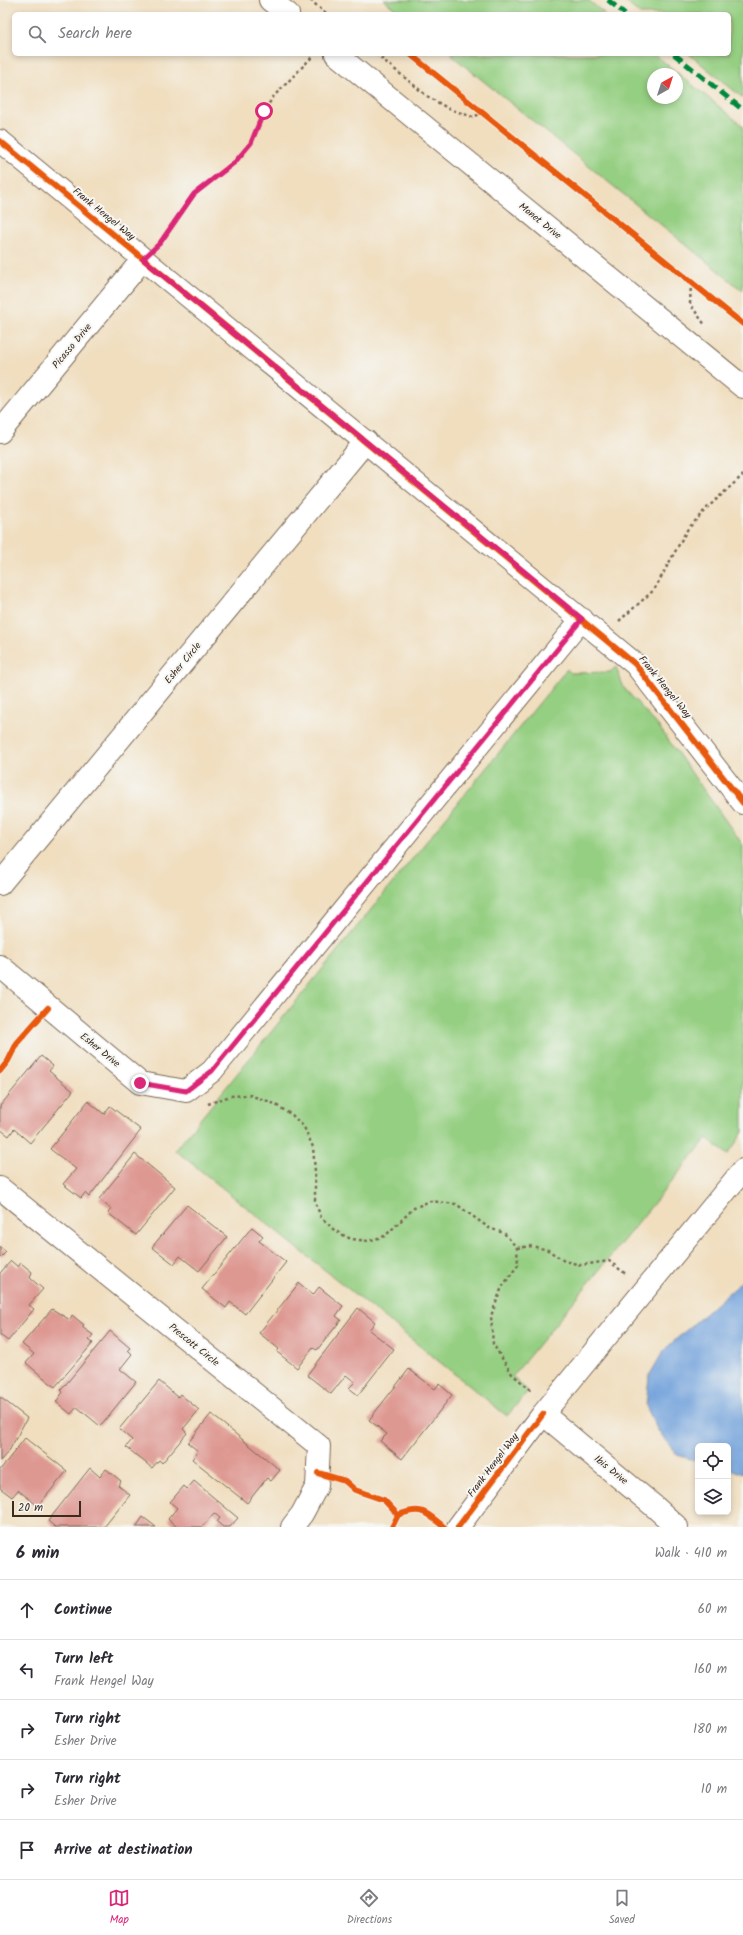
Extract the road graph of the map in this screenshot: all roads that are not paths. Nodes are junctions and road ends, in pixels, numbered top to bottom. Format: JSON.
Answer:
{"nodes":[{"id":1,"x":270,"y":0,"type":"edge"},
{"id":2,"x":285,"y":12,"type":"edge"},
{"id":3,"x":338,"y":56,"type":"edge"},
{"id":4,"x":0,"y":141,"type":"edge"},
{"id":5,"x":143,"y":259,"type":"junction"},
{"id":6,"x":743,"y":387,"type":"edge"},
{"id":7,"x":0,"y":432,"type":"edge"},
{"id":8,"x":366,"y":441,"type":"junction"},
{"id":9,"x":582,"y":619,"type":"junction"},
{"id":10,"x":743,"y":803,"type":"edge"},
{"id":11,"x":0,"y":884,"type":"edge"},
{"id":12,"x":0,"y":966,"type":"edge"},
{"id":13,"x":743,"y":1170,"type":"edge"},
{"id":14,"x":0,"y":1188,"type":"edge"},
{"id":15,"x":543,"y":1414,"type":"junction"},
{"id":16,"x":292,"y":1527,"type":"edge"},
{"id":17,"x":458,"y":1527,"type":"edge"},
{"id":18,"x":677,"y":1527,"type":"edge"}],
"edges":[{"from":1,"to":2,"type":"street"},
{"from":3,"to":6,"type":"street","name":"Monet Drive"},
{"from":4,"to":5,"type":"street","name":"Frank Hengel Way"},
{"from":5,"to":7,"type":"street","name":"Picasso Drive"},
{"from":5,"to":8,"type":"street","name":"Frank Hengel Way"},
{"from":8,"to":9,"type":"street","name":"Frank Hengel Way"},
{"from":8,"to":11,"type":"street","name":"Esher Circle"},
{"from":9,"to":10,"type":"street","name":"Frank Hengel Way"},
{"from":9,"to":12,"type":"street","name":"Esher Drive"},
{"from":13,"to":15,"type":"street","name":"Frank Hengel Way"},
{"from":14,"to":16,"type":"street","name":"Prescott Circle"},
{"from":15,"to":17,"type":"street","name":"Frank Hengel Way"},
{"from":15,"to":18,"type":"street","name":"Ibis Drive"}]}
